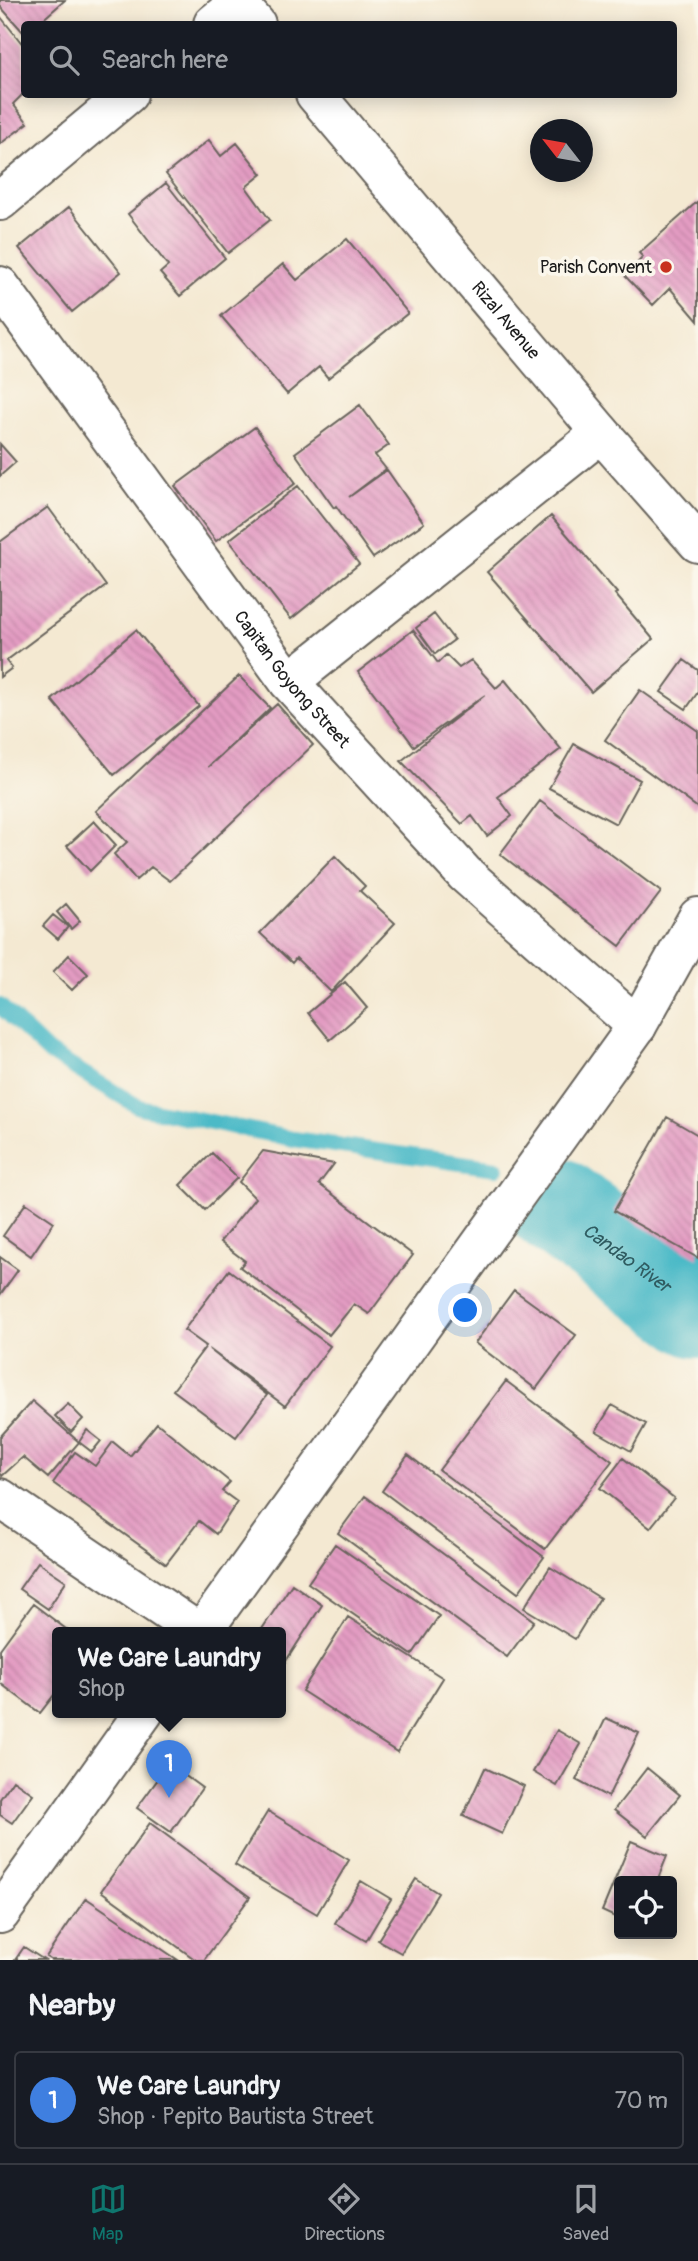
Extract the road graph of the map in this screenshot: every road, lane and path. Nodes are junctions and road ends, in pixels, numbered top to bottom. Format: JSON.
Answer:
{"nodes":[{"id":1,"x":123,"y":98,"type":"edge"},
{"id":2,"x":318,"y":98,"type":"edge"},
{"id":3,"x":0,"y":201,"type":"edge"},
{"id":4,"x":0,"y":286,"type":"edge"},
{"id":5,"x":601,"y":433,"type":"junction"},
{"id":6,"x":698,"y":543,"type":"edge"},
{"id":7,"x":289,"y":682,"type":"junction"},
{"id":8,"x":698,"y":917,"type":"edge"},
{"id":9,"x":638,"y":1026,"type":"junction"},
{"id":10,"x":0,"y":1498,"type":"edge"},
{"id":11,"x":193,"y":1627,"type":"edge"},
{"id":12,"x":204,"y":1627,"type":"edge"},
{"id":13,"x":140,"y":1718,"type":"edge"},
{"id":14,"x":0,"y":1914,"type":"edge"}],
"edges":[{"from":1,"to":3,"type":"street"},
{"from":2,"to":5,"type":"street","name":"Rizal Avenue"},
{"from":4,"to":7,"type":"street","name":"Capitan Goyong Street"},
{"from":5,"to":6,"type":"street","name":"Rizal Avenue"},
{"from":5,"to":7,"type":"street"},
{"from":7,"to":9,"type":"street","name":"Capitan Goyong Street"},
{"from":8,"to":9,"type":"street"},
{"from":9,"to":12,"type":"street"},
{"from":10,"to":11,"type":"street"},
{"from":13,"to":14,"type":"street"}]}
